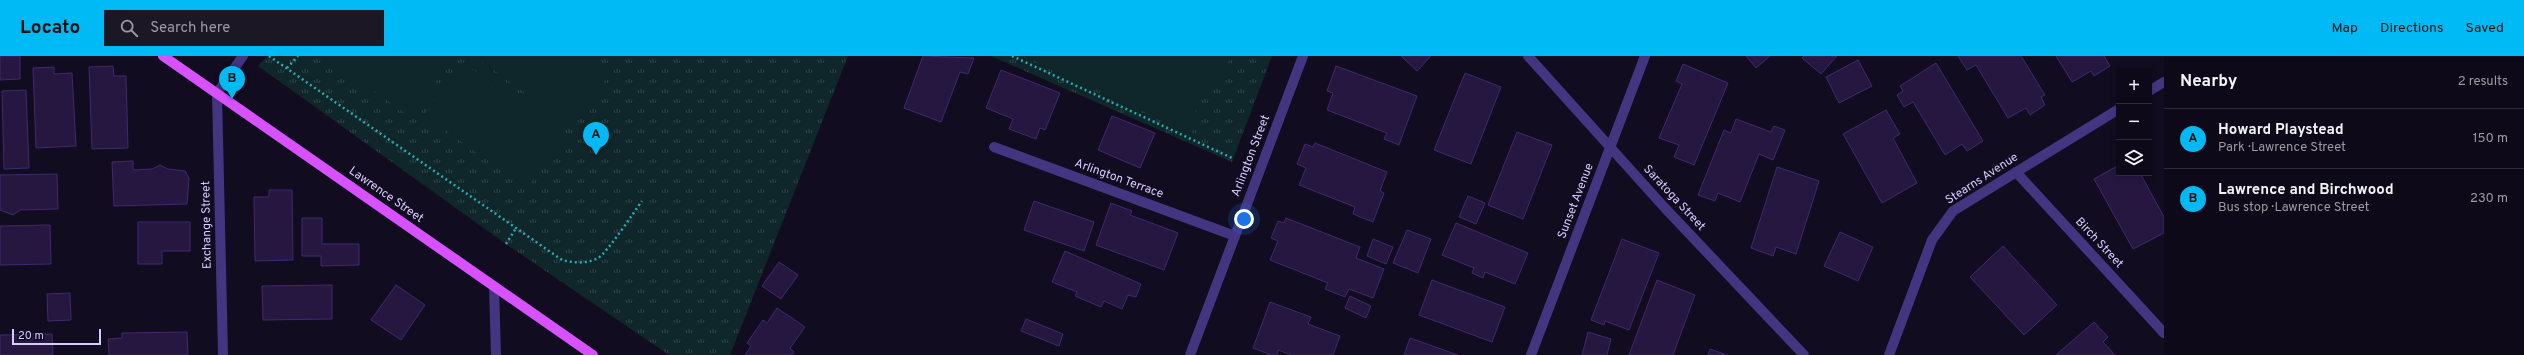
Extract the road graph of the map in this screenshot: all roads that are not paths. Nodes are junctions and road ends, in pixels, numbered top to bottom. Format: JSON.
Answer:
{"nodes":[{"id":1,"x":163,"y":56,"type":"edge"},
{"id":2,"x":243,"y":56,"type":"edge"},
{"id":3,"x":1303,"y":56,"type":"edge"},
{"id":4,"x":1528,"y":56,"type":"edge"},
{"id":5,"x":1645,"y":56,"type":"edge"},
{"id":6,"x":2164,"y":82,"type":"edge"},
{"id":7,"x":2152,"y":89,"type":"edge"},
{"id":8,"x":217,"y":93,"type":"junction"},
{"id":9,"x":2116,"y":111,"type":"edge"},
{"id":10,"x":994,"y":147,"type":"dead end"},
{"id":11,"x":1610,"y":147,"type":"junction"},
{"id":12,"x":2016,"y":172,"type":"junction"},
{"id":13,"x":1235,"y":236,"type":"junction"},
{"id":14,"x":494,"y":286,"type":"junction"},
{"id":15,"x":2164,"y":333,"type":"edge"},
{"id":16,"x":223,"y":355,"type":"edge"},
{"id":17,"x":496,"y":355,"type":"edge"},
{"id":18,"x":593,"y":355,"type":"edge"},
{"id":19,"x":1190,"y":355,"type":"edge"},
{"id":20,"x":1531,"y":355,"type":"edge"},
{"id":21,"x":1804,"y":355,"type":"edge"},
{"id":22,"x":1889,"y":355,"type":"edge"}],
"edges":[{"from":1,"to":8,"type":"main road","name":"Lawrence Street"},
{"from":2,"to":8,"type":"street"},
{"from":3,"to":13,"type":"street","name":"Arlington Street"},
{"from":4,"to":11,"type":"street","name":"Saratoga Street"},
{"from":5,"to":11,"type":"street","name":"Sunset Avenue"},
{"from":6,"to":7,"type":"street"},
{"from":8,"to":14,"type":"main road","name":"Lawrence Street"},
{"from":8,"to":16,"type":"street","name":"Exchange Street"},
{"from":9,"to":12,"type":"street","name":"Stearns Avenue"},
{"from":10,"to":13,"type":"street","name":"Arlington Terrace"},
{"from":11,"to":20,"type":"street","name":"Sunset Avenue"},
{"from":11,"to":21,"type":"street","name":"Saratoga Street"},
{"from":12,"to":15,"type":"street","name":"Birch Street"},
{"from":12,"to":22,"type":"street","name":"Stearns Avenue"},
{"from":13,"to":19,"type":"street","name":"Arlington Street"},
{"from":14,"to":17,"type":"street"},
{"from":14,"to":18,"type":"main road","name":"Lawrence Street"}]}
